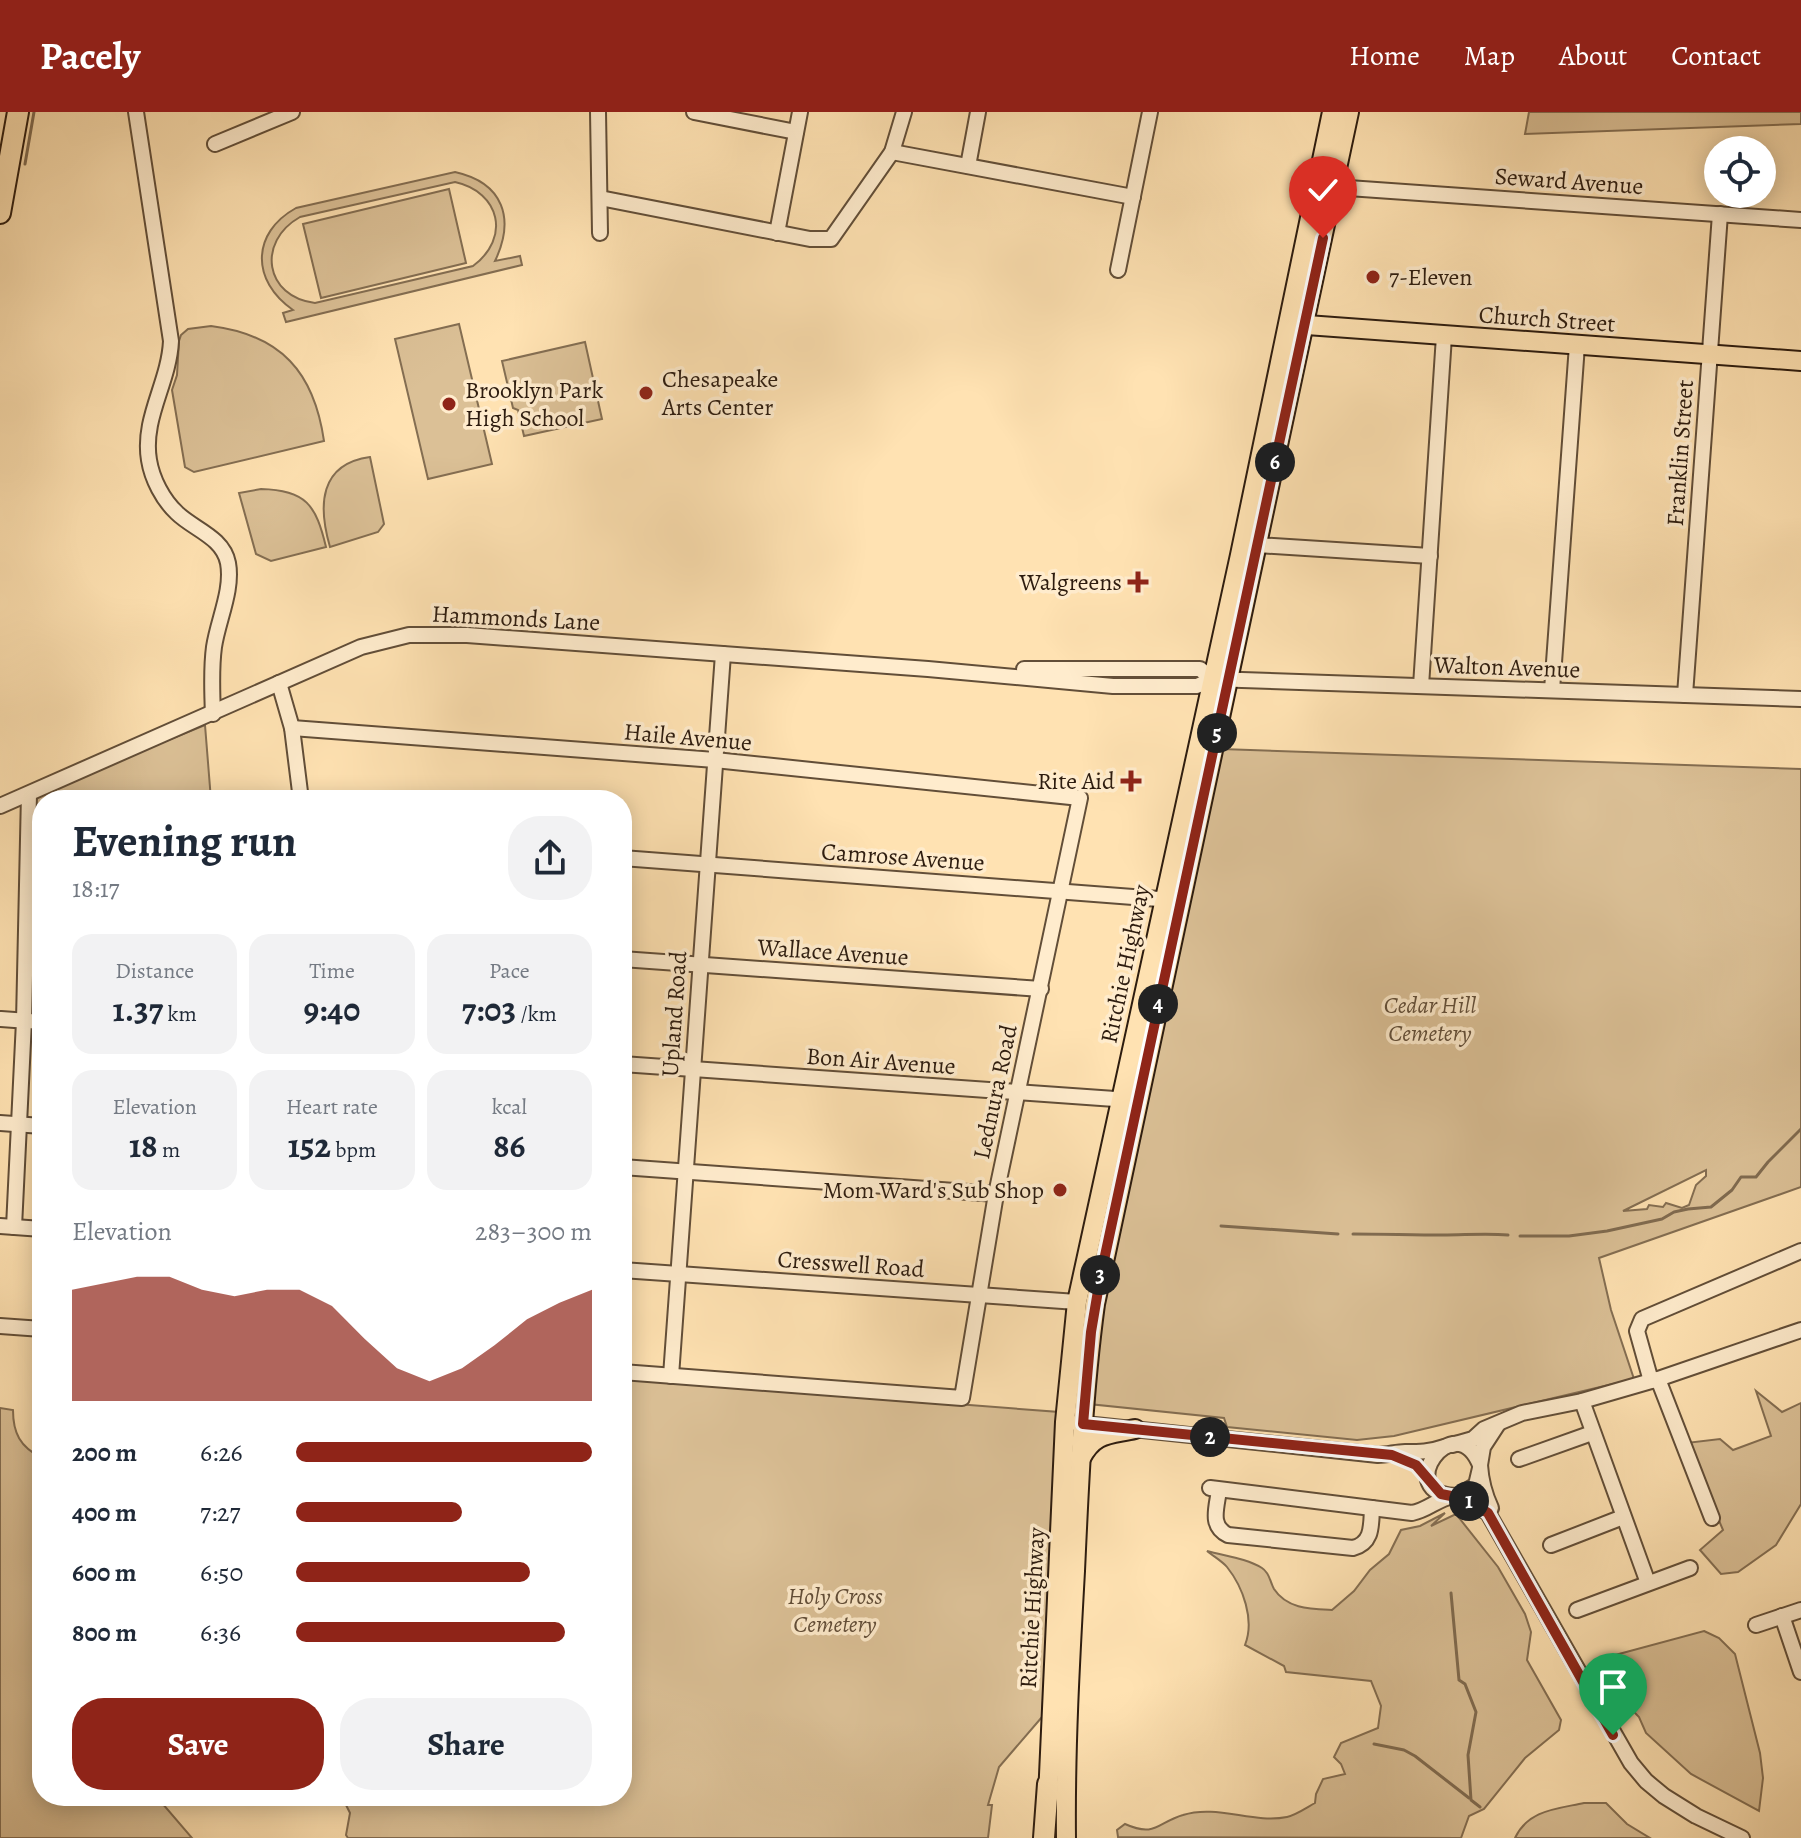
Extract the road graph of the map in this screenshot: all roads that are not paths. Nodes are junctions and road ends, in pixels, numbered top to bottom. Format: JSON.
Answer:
{"nodes":[{"id":1,"x":18,"y":112,"type":"edge"},
{"id":2,"x":136,"y":112,"type":"edge"},
{"id":3,"x":292,"y":112,"type":"edge"},
{"id":4,"x":598,"y":112,"type":"edge"},
{"id":5,"x":694,"y":112,"type":"edge"},
{"id":6,"x":800,"y":112,"type":"edge"},
{"id":7,"x":904,"y":112,"type":"edge"},
{"id":8,"x":978,"y":112,"type":"edge"},
{"id":9,"x":1150,"y":112,"type":"edge"},
{"id":10,"x":1332,"y":112,"type":"edge"},
{"id":11,"x":1349,"y":112,"type":"edge"},
{"id":12,"x":273,"y":116,"type":"edge"},
{"id":13,"x":796,"y":132,"type":"junction"},
{"id":14,"x":215,"y":144,"type":"dead end"},
{"id":15,"x":892,"y":152,"type":"junction"},
{"id":16,"x":968,"y":166,"type":"junction"},
{"id":17,"x":1334,"y":187,"type":"junction"},
{"id":18,"x":1133,"y":197,"type":"junction"},
{"id":19,"x":600,"y":198,"type":"junction"},
{"id":20,"x":0,"y":213,"type":"edge"},
{"id":21,"x":1720,"y":214,"type":"junction"},
{"id":22,"x":1801,"y":220,"type":"edge"},
{"id":23,"x":600,"y":233,"type":"dead end"},
{"id":24,"x":777,"y":233,"type":"junction"},
{"id":25,"x":1118,"y":270,"type":"dead end"},
{"id":26,"x":1297,"y":324,"type":"junction"},
{"id":27,"x":1444,"y":336,"type":"junction"},
{"id":28,"x":1577,"y":345,"type":"junction"},
{"id":29,"x":1710,"y":355,"type":"junction"},
{"id":30,"x":1801,"y":361,"type":"edge"},
{"id":31,"x":1257,"y":545,"type":"junction"},
{"id":32,"x":1430,"y":556,"type":"junction"},
{"id":33,"x":723,"y":654,"type":"junction"},
{"id":34,"x":1112,"y":669,"type":"junction"},
{"id":35,"x":1149,"y":670,"type":"junction"},
{"id":36,"x":967,"y":672,"type":"junction"},
{"id":37,"x":1220,"y":679,"type":"junction"},
{"id":38,"x":1054,"y":680,"type":"junction"},
{"id":39,"x":279,"y":683,"type":"junction"},
{"id":40,"x":1113,"y":686,"type":"junction"},
{"id":41,"x":1421,"y":686,"type":"junction"},
{"id":42,"x":1552,"y":690,"type":"junction"},
{"id":43,"x":1685,"y":695,"type":"junction"},
{"id":44,"x":1801,"y":699,"type":"edge"},
{"id":45,"x":213,"y":714,"type":"junction"},
{"id":46,"x":292,"y":728,"type":"junction"},
{"id":47,"x":715,"y":760,"type":"junction"},
{"id":48,"x":38,"y":790,"type":"edge"},
{"id":49,"x":300,"y":790,"type":"edge"},
{"id":50,"x":32,"y":793,"type":"edge"},
{"id":51,"x":29,"y":794,"type":"junction"},
{"id":52,"x":1080,"y":798,"type":"joint"},
{"id":53,"x":0,"y":806,"type":"edge"},
{"id":54,"x":632,"y":859,"type":"edge"},
{"id":55,"x":706,"y":864,"type":"junction"},
{"id":56,"x":1061,"y":892,"type":"junction"},
{"id":57,"x":1172,"y":900,"type":"junction"},
{"id":58,"x":632,"y":960,"type":"edge"},
{"id":59,"x":699,"y":964,"type":"junction"},
{"id":60,"x":1041,"y":989,"type":"junction"},
{"id":61,"x":1,"y":1019,"type":"edge"},
{"id":62,"x":24,"y":1021,"type":"junction"},
{"id":63,"x":32,"y":1021,"type":"edge"},
{"id":64,"x":632,"y":1065,"type":"edge"},
{"id":65,"x":693,"y":1069,"type":"junction"},
{"id":66,"x":1018,"y":1092,"type":"junction"},
{"id":67,"x":1128,"y":1100,"type":"junction"},
{"id":68,"x":0,"y":1123,"type":"edge"},
{"id":69,"x":21,"y":1124,"type":"junction"},
{"id":70,"x":32,"y":1125,"type":"edge"},
{"id":71,"x":632,"y":1168,"type":"edge"},
{"id":72,"x":685,"y":1172,"type":"junction"},
{"id":73,"x":996,"y":1194,"type":"junction"},
{"id":74,"x":7,"y":1226,"type":"edge"},
{"id":75,"x":32,"y":1228,"type":"edge"},
{"id":76,"x":1801,"y":1251,"type":"edge"},
{"id":77,"x":632,"y":1271,"type":"edge"},
{"id":78,"x":677,"y":1274,"type":"junction"},
{"id":79,"x":978,"y":1295,"type":"junction"},
{"id":80,"x":1077,"y":1302,"type":"junction"},
{"id":81,"x":0,"y":1326,"type":"edge"},
{"id":82,"x":32,"y":1328,"type":"edge"},
{"id":83,"x":1801,"y":1330,"type":"edge"},
{"id":84,"x":632,"y":1373,"type":"edge"},
{"id":85,"x":671,"y":1376,"type":"junction"},
{"id":86,"x":1654,"y":1380,"type":"junction"},
{"id":87,"x":1582,"y":1401,"type":"junction"},
{"id":88,"x":1074,"y":1423,"type":"junction"},
{"id":89,"x":1498,"y":1424,"type":"junction"},
{"id":90,"x":1135,"y":1429,"type":"junction"},
{"id":91,"x":1592,"y":1433,"type":"junction"},
{"id":92,"x":1448,"y":1446,"type":"junction"},
{"id":93,"x":1392,"y":1455,"type":"junction"},
{"id":94,"x":1081,"y":1458,"type":"junction"},
{"id":95,"x":1519,"y":1459,"type":"dead end"},
{"id":96,"x":1480,"y":1467,"type":"junction"},
{"id":97,"x":1429,"y":1481,"type":"junction"},
{"id":98,"x":1455,"y":1496,"type":"junction"},
{"id":99,"x":1372,"y":1508,"type":"junction"},
{"id":100,"x":1399,"y":1511,"type":"junction"},
{"id":101,"x":1488,"y":1513,"type":"junction"},
{"id":102,"x":1623,"y":1517,"type":"junction"},
{"id":103,"x":1712,"y":1518,"type":"dead end"},
{"id":104,"x":1551,"y":1545,"type":"dead end"},
{"id":105,"x":1690,"y":1568,"type":"dead end"},
{"id":106,"x":1648,"y":1583,"type":"junction"},
{"id":107,"x":1577,"y":1610,"type":"dead end"},
{"id":108,"x":1801,"y":1610,"type":"edge"},
{"id":109,"x":1782,"y":1616,"type":"junction"},
{"id":110,"x":1756,"y":1625,"type":"dead end"},
{"id":111,"x":1801,"y":1672,"type":"edge"},
{"id":112,"x":1048,"y":1784,"type":"joint"},
{"id":113,"x":1046,"y":1838,"type":"edge"},
{"id":114,"x":1066,"y":1838,"type":"edge"},
{"id":115,"x":1742,"y":1838,"type":"edge"}],
"edges":[{"from":1,"to":20,"type":"highway"},
{"from":2,"to":45,"type":"street"},
{"from":3,"to":12,"type":"street"},
{"from":4,"to":19,"type":"street"},
{"from":5,"to":13,"type":"street"},
{"from":6,"to":13,"type":"street"},
{"from":7,"to":15,"type":"street"},
{"from":8,"to":16,"type":"street"},
{"from":9,"to":18,"type":"street"},
{"from":10,"to":26,"type":"main road","name":"Ritchie Highway"},
{"from":11,"to":17,"type":"main road","name":"Ritchie Highway"},
{"from":12,"to":14,"type":"street"},
{"from":13,"to":24,"type":"street"},
{"from":15,"to":16,"type":"street"},
{"from":15,"to":24,"type":"street"},
{"from":16,"to":18,"type":"street"},
{"from":17,"to":21,"type":"street","name":"Seward Avenue"},
{"from":17,"to":26,"type":"main road","name":"Ritchie Highway"},
{"from":18,"to":25,"type":"street"},
{"from":19,"to":23,"type":"street"},
{"from":19,"to":24,"type":"street"},
{"from":21,"to":22,"type":"street","name":"Seward Avenue"},
{"from":21,"to":29,"type":"street","name":"Franklin Street"},
{"from":26,"to":27,"type":"main road","name":"Church Street"},
{"from":26,"to":31,"type":"main road","name":"Ritchie Highway"},
{"from":26,"to":37,"type":"main road","name":"Ritchie Highway"},
{"from":27,"to":28,"type":"main road","name":"Church Street"},
{"from":27,"to":32,"type":"street"},
{"from":28,"to":29,"type":"main road","name":"Church Street"},
{"from":28,"to":42,"type":"street"},
{"from":29,"to":30,"type":"main road","name":"Church Street"},
{"from":29,"to":43,"type":"street","name":"Franklin Street"},
{"from":31,"to":32,"type":"street"},
{"from":31,"to":37,"type":"main road","name":"Ritchie Highway"},
{"from":32,"to":41,"type":"street"},
{"from":33,"to":36,"type":"street","name":"Hammonds Lane"},
{"from":33,"to":39,"type":"street","name":"Hammonds Lane"},
{"from":33,"to":47,"type":"street","name":"Upland Road"},
{"from":34,"to":35,"type":"street","name":"Hammonds Lane"},
{"from":34,"to":36,"type":"street","name":"Hammonds Lane"},
{"from":34,"to":38,"type":"street"},
{"from":35,"to":37,"type":"street","name":"Hammonds Lane"},
{"from":35,"to":40,"type":"street"},
{"from":36,"to":38,"type":"street","name":"Hammonds Lane"},
{"from":37,"to":40,"type":"street","name":"Hammonds Lane"},
{"from":37,"to":41,"type":"street","name":"Walton Avenue"},
{"from":37,"to":57,"type":"main road","name":"Ritchie Highway"},
{"from":38,"to":40,"type":"street","name":"Hammonds Lane"},
{"from":39,"to":45,"type":"street","name":"Hammonds Lane"},
{"from":39,"to":46,"type":"street"},
{"from":41,"to":42,"type":"street","name":"Walton Avenue"},
{"from":42,"to":43,"type":"street","name":"Walton Avenue"},
{"from":43,"to":44,"type":"street","name":"Walton Avenue"},
{"from":45,"to":48,"type":"street","name":"Hammonds Lane"},
{"from":46,"to":47,"type":"street","name":"Haile Avenue"},
{"from":46,"to":49,"type":"street"},
{"from":47,"to":52,"type":"street","name":"Haile Avenue"},
{"from":47,"to":55,"type":"street","name":"Upland Road"},
{"from":50,"to":51,"type":"street","name":"Hammonds Lane"},
{"from":51,"to":53,"type":"street","name":"Hammonds Lane"},
{"from":51,"to":62,"type":"street"},
{"from":52,"to":56,"type":"street","name":"Lednura Road"},
{"from":54,"to":55,"type":"street","name":"Camrose Avenue"},
{"from":55,"to":56,"type":"street","name":"Camrose Avenue"},
{"from":55,"to":59,"type":"street","name":"Upland Road"},
{"from":56,"to":57,"type":"street","name":"Camrose Avenue"},
{"from":56,"to":60,"type":"street","name":"Lednura Road"},
{"from":57,"to":67,"type":"main road","name":"Ritchie Highway"},
{"from":58,"to":59,"type":"street","name":"Wallace Avenue"},
{"from":59,"to":60,"type":"street","name":"Wallace Avenue"},
{"from":59,"to":65,"type":"street","name":"Upland Road"},
{"from":60,"to":66,"type":"street","name":"Lednura Road"},
{"from":61,"to":62,"type":"street"},
{"from":62,"to":63,"type":"street"},
{"from":62,"to":69,"type":"street"},
{"from":64,"to":65,"type":"street","name":"Bon Air Avenue"},
{"from":65,"to":66,"type":"street","name":"Bon Air Avenue"},
{"from":65,"to":72,"type":"street","name":"Upland Road"},
{"from":66,"to":67,"type":"street","name":"Bon Air Avenue"},
{"from":66,"to":73,"type":"street","name":"Lednura Road"},
{"from":67,"to":80,"type":"main road","name":"Ritchie Highway"},
{"from":67,"to":88,"type":"main road","name":"Ritchie Highway"},
{"from":68,"to":69,"type":"street"},
{"from":69,"to":70,"type":"street"},
{"from":69,"to":74,"type":"street"},
{"from":71,"to":72,"type":"street"},
{"from":72,"to":73,"type":"street"},
{"from":72,"to":78,"type":"street","name":"Upland Road"},
{"from":73,"to":79,"type":"street","name":"Lednura Road"},
{"from":74,"to":75,"type":"street"},
{"from":76,"to":86,"type":"street"},
{"from":77,"to":78,"type":"street","name":"Cresswell Road"},
{"from":78,"to":79,"type":"street","name":"Cresswell Road"},
{"from":78,"to":85,"type":"street","name":"Upland Road"},
{"from":79,"to":80,"type":"street","name":"Cresswell Road"},
{"from":79,"to":85,"type":"street","name":"Lednura Road"},
{"from":80,"to":88,"type":"main road","name":"Ritchie Highway"},
{"from":81,"to":82,"type":"street"},
{"from":83,"to":86,"type":"street"},
{"from":84,"to":85,"type":"street"},
{"from":86,"to":87,"type":"street"},
{"from":86,"to":103,"type":"street"},
{"from":87,"to":89,"type":"street"},
{"from":87,"to":91,"type":"street"},
{"from":88,"to":90,"type":"street"},
{"from":88,"to":94,"type":"main road","name":"Ritchie Highway"},
{"from":88,"to":112,"type":"main road","name":"Ritchie Highway"},
{"from":89,"to":92,"type":"street"},
{"from":89,"to":96,"type":"street"},
{"from":90,"to":93,"type":"street"},
{"from":90,"to":94,"type":"main road"},
{"from":91,"to":95,"type":"street"},
{"from":91,"to":102,"type":"street"},
{"from":92,"to":93,"type":"street"},
{"from":92,"to":96,"type":"street"},
{"from":92,"to":97,"type":"street"},
{"from":93,"to":97,"type":"street"},
{"from":94,"to":114,"type":"main road","name":"Ritchie Highway"},
{"from":96,"to":98,"type":"street"},
{"from":96,"to":101,"type":"street"},
{"from":97,"to":98,"type":"street"},
{"from":97,"to":100,"type":"street"},
{"from":98,"to":100,"type":"street"},
{"from":98,"to":101,"type":"street"},
{"from":99,"to":99,"type":"street"},
{"from":99,"to":100,"type":"street"},
{"from":101,"to":115,"type":"street"},
{"from":102,"to":104,"type":"street"},
{"from":102,"to":106,"type":"street"},
{"from":105,"to":106,"type":"street"},
{"from":106,"to":107,"type":"street"},
{"from":108,"to":109,"type":"street"},
{"from":109,"to":110,"type":"street"},
{"from":109,"to":111,"type":"street"},
{"from":112,"to":113,"type":"highway"}]}
